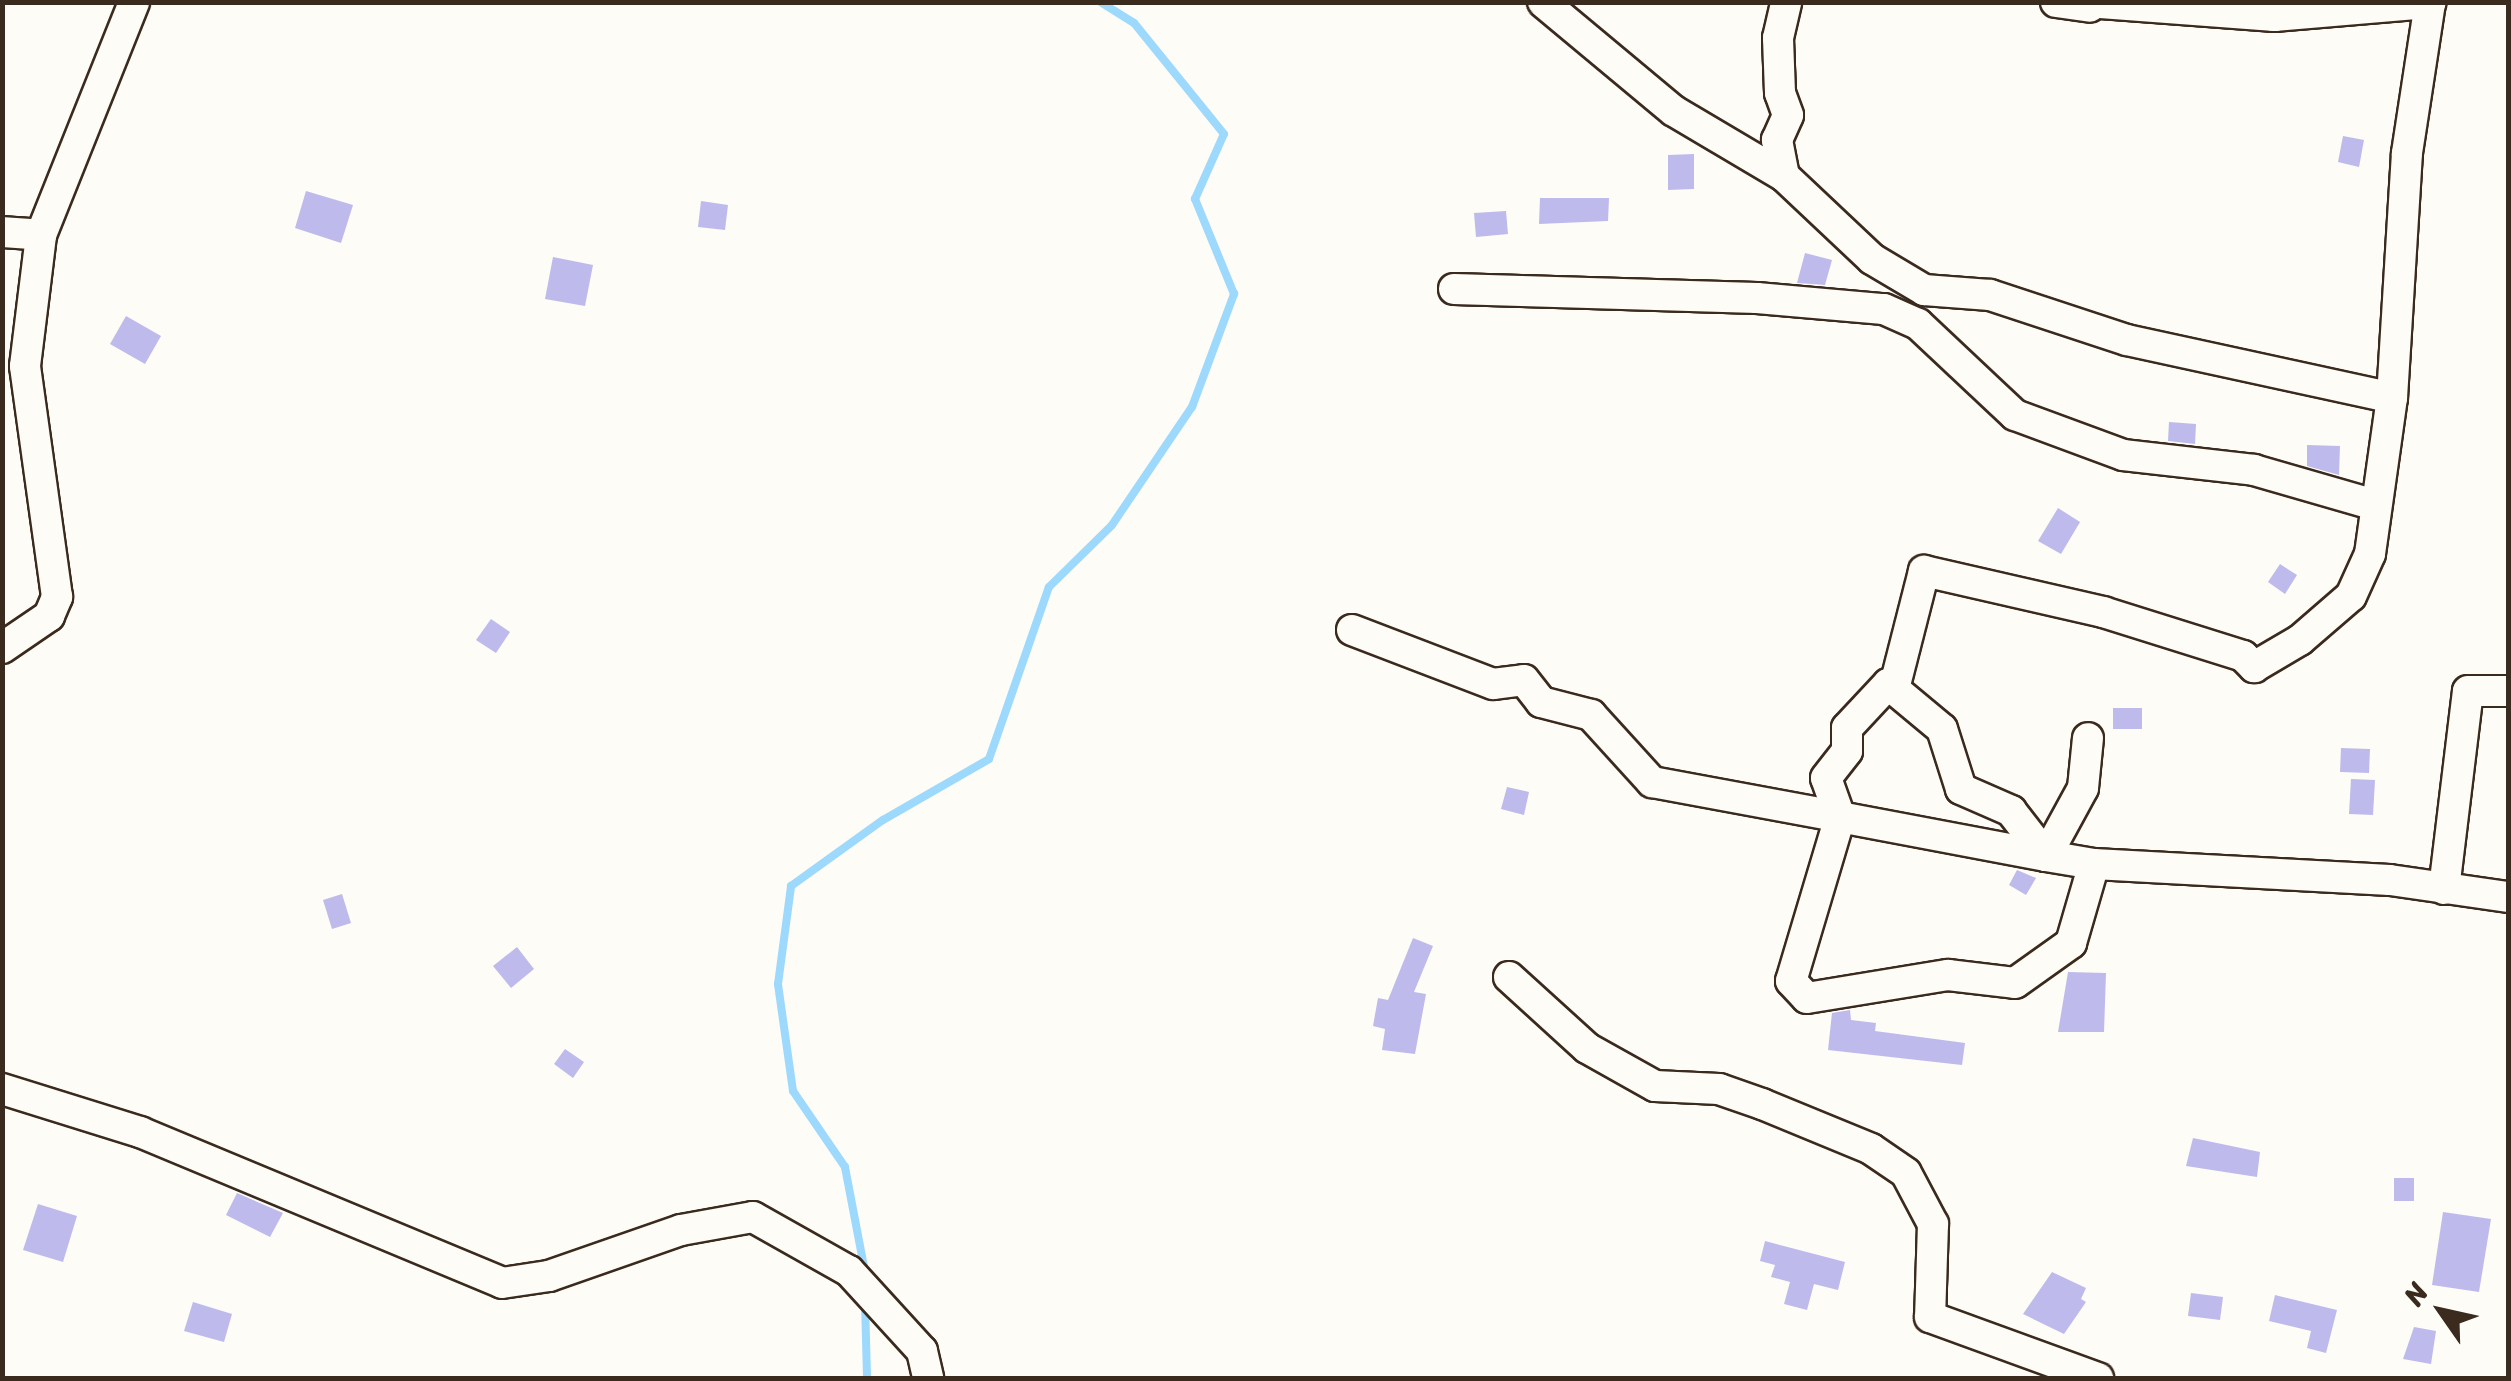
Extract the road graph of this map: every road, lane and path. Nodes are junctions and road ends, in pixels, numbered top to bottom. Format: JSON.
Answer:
{"nodes":[{"id":1,"x":134,"y":2,"type":"edge"},
{"id":2,"x":1542,"y":2,"type":"edge"},
{"id":3,"x":1786,"y":2,"type":"edge"},
{"id":4,"x":2056,"y":2,"type":"edge"},
{"id":5,"x":2430,"y":3,"type":"edge"},
{"id":6,"x":2088,"y":5,"type":"edge"},
{"id":7,"x":1784,"y":176,"type":"junction"},
{"id":8,"x":2,"y":232,"type":"edge"},
{"id":9,"x":40,"y":236,"type":"junction"},
{"id":10,"x":1454,"y":290,"type":"dead end"},
{"id":11,"x":2392,"y":398,"type":"junction"},
{"id":12,"x":2376,"y":506,"type":"junction"},
{"id":13,"x":1352,"y":630,"type":"dead end"},
{"id":14,"x":2,"y":648,"type":"edge"},
{"id":15,"x":1894,"y":689,"type":"junction"},
{"id":16,"x":2508,"y":690,"type":"edge"},
{"id":17,"x":2088,"y":738,"type":"dead end"},
{"id":18,"x":1840,"y":816,"type":"junction"},
{"id":19,"x":2046,"y":856,"type":"junction"},
{"id":20,"x":2094,"y":864,"type":"junction"},
{"id":21,"x":2444,"y":889,"type":"junction"},
{"id":22,"x":2508,"y":897,"type":"edge"},
{"id":23,"x":1509,"y":977,"type":"dead end"},
{"id":24,"x":2,"y":1090,"type":"edge"},
{"id":25,"x":928,"y":1378,"type":"edge"},
{"id":26,"x":2098,"y":1378,"type":"edge"}],
"edges":[{"from":1,"to":9,"type":"street"},
{"from":2,"to":7,"type":"street"},
{"from":3,"to":7,"type":"street"},
{"from":4,"to":6,"type":"street"},
{"from":5,"to":6,"type":"street"},
{"from":5,"to":11,"type":"street"},
{"from":7,"to":11,"type":"street"},
{"from":8,"to":9,"type":"street"},
{"from":9,"to":14,"type":"street"},
{"from":10,"to":12,"type":"street"},
{"from":11,"to":12,"type":"street"},
{"from":12,"to":15,"type":"street"},
{"from":13,"to":18,"type":"street"},
{"from":15,"to":18,"type":"street"},
{"from":15,"to":19,"type":"street"},
{"from":16,"to":21,"type":"street"},
{"from":17,"to":19,"type":"street"},
{"from":18,"to":19,"type":"street"},
{"from":18,"to":20,"type":"street"},
{"from":19,"to":20,"type":"street"},
{"from":20,"to":21,"type":"street"},
{"from":21,"to":22,"type":"street"},
{"from":23,"to":26,"type":"street"},
{"from":24,"to":25,"type":"street"}]}
